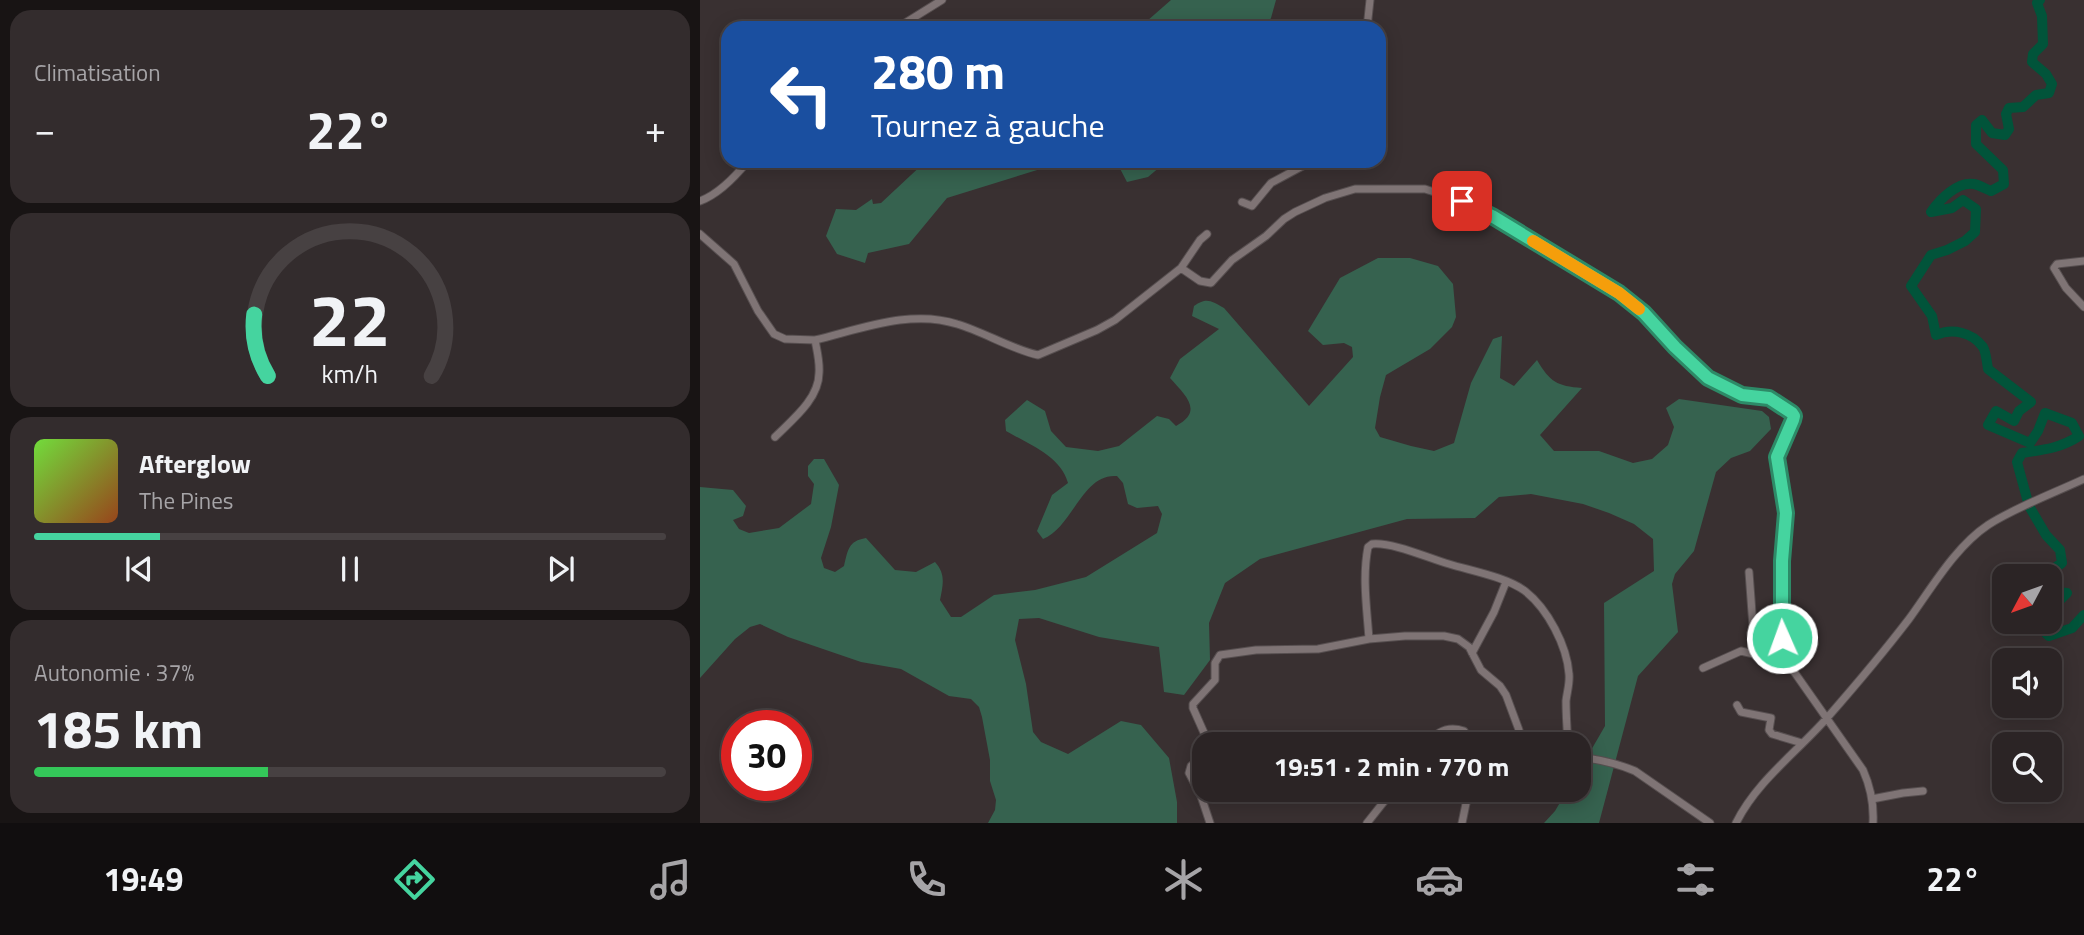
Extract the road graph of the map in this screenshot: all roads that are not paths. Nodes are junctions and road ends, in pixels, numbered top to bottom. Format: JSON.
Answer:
{"nodes":[{"id":1,"x":942,"y":0,"type":"edge"},
{"id":2,"x":1370,"y":0,"type":"edge"},
{"id":3,"x":908,"y":21,"type":"edge"},
{"id":4,"x":1368,"y":21,"type":"edge"},
{"id":5,"x":741,"y":168,"type":"edge"},
{"id":6,"x":1299,"y":168,"type":"edge"},
{"id":7,"x":700,"y":201,"type":"edge"},
{"id":8,"x":1242,"y":202,"type":"dead end"},
{"id":9,"x":1207,"y":233,"type":"dead end"},
{"id":10,"x":700,"y":234,"type":"edge"},
{"id":11,"x":2084,"y":261,"type":"edge"},
{"id":12,"x":1181,"y":268,"type":"junction"},
{"id":13,"x":2084,"y":307,"type":"edge"},
{"id":14,"x":815,"y":340,"type":"junction"},
{"id":15,"x":775,"y":437,"type":"dead end"},
{"id":16,"x":2084,"y":479,"type":"edge"},
{"id":17,"x":1749,"y":572,"type":"dead end"},
{"id":18,"x":1506,"y":582,"type":"junction"},
{"id":19,"x":1370,"y":639,"type":"junction"},
{"id":20,"x":1472,"y":653,"type":"junction"},
{"id":21,"x":1755,"y":654,"type":"junction"},
{"id":22,"x":1783,"y":662,"type":"junction"},
{"id":23,"x":1703,"y":668,"type":"dead end"},
{"id":24,"x":1737,"y":705,"type":"dead end"},
{"id":25,"x":1826,"y":719,"type":"junction"},
{"id":26,"x":1204,"y":732,"type":"edge"},
{"id":27,"x":1439,"y":732,"type":"edge"},
{"id":28,"x":1465,"y":732,"type":"edge"},
{"id":29,"x":1519,"y":732,"type":"edge"},
{"id":30,"x":1567,"y":732,"type":"edge"},
{"id":31,"x":1802,"y":743,"type":"junction"},
{"id":32,"x":1591,"y":759,"type":"edge"},
{"id":33,"x":1923,"y":791,"type":"dead end"},
{"id":34,"x":1872,"y":799,"type":"junction"},
{"id":35,"x":1203,"y":802,"type":"edge"},
{"id":36,"x":1384,"y":802,"type":"edge"},
{"id":37,"x":1466,"y":802,"type":"edge"},
{"id":38,"x":1210,"y":823,"type":"edge"},
{"id":39,"x":1367,"y":823,"type":"edge"},
{"id":40,"x":1462,"y":823,"type":"edge"},
{"id":41,"x":1710,"y":823,"type":"edge"},
{"id":42,"x":1736,"y":823,"type":"edge"},
{"id":43,"x":1873,"y":823,"type":"edge"}],
"edges":[{"from":1,"to":3,"type":"street"},
{"from":2,"to":4,"type":"street"},
{"from":5,"to":7,"type":"street"},
{"from":6,"to":8,"type":"street"},
{"from":9,"to":12,"type":"street"},
{"from":10,"to":14,"type":"street"},
{"from":11,"to":13,"type":"street"},
{"from":12,"to":14,"type":"street"},
{"from":12,"to":22,"type":"street"},
{"from":14,"to":15,"type":"street"},
{"from":16,"to":25,"type":"street"},
{"from":17,"to":21,"type":"street"},
{"from":18,"to":19,"type":"street"},
{"from":18,"to":20,"type":"street"},
{"from":18,"to":30,"type":"street"},
{"from":19,"to":20,"type":"street"},
{"from":19,"to":26,"type":"street"},
{"from":20,"to":29,"type":"street"},
{"from":21,"to":22,"type":"street"},
{"from":21,"to":23,"type":"street"},
{"from":22,"to":25,"type":"street"},
{"from":24,"to":31,"type":"street"},
{"from":25,"to":31,"type":"street"},
{"from":25,"to":34,"type":"street"},
{"from":27,"to":28,"type":"street"},
{"from":31,"to":42,"type":"street"},
{"from":32,"to":41,"type":"street"},
{"from":33,"to":34,"type":"street"},
{"from":34,"to":43,"type":"street"},
{"from":35,"to":38,"type":"street"},
{"from":36,"to":39,"type":"street"},
{"from":37,"to":40,"type":"street"}]}
